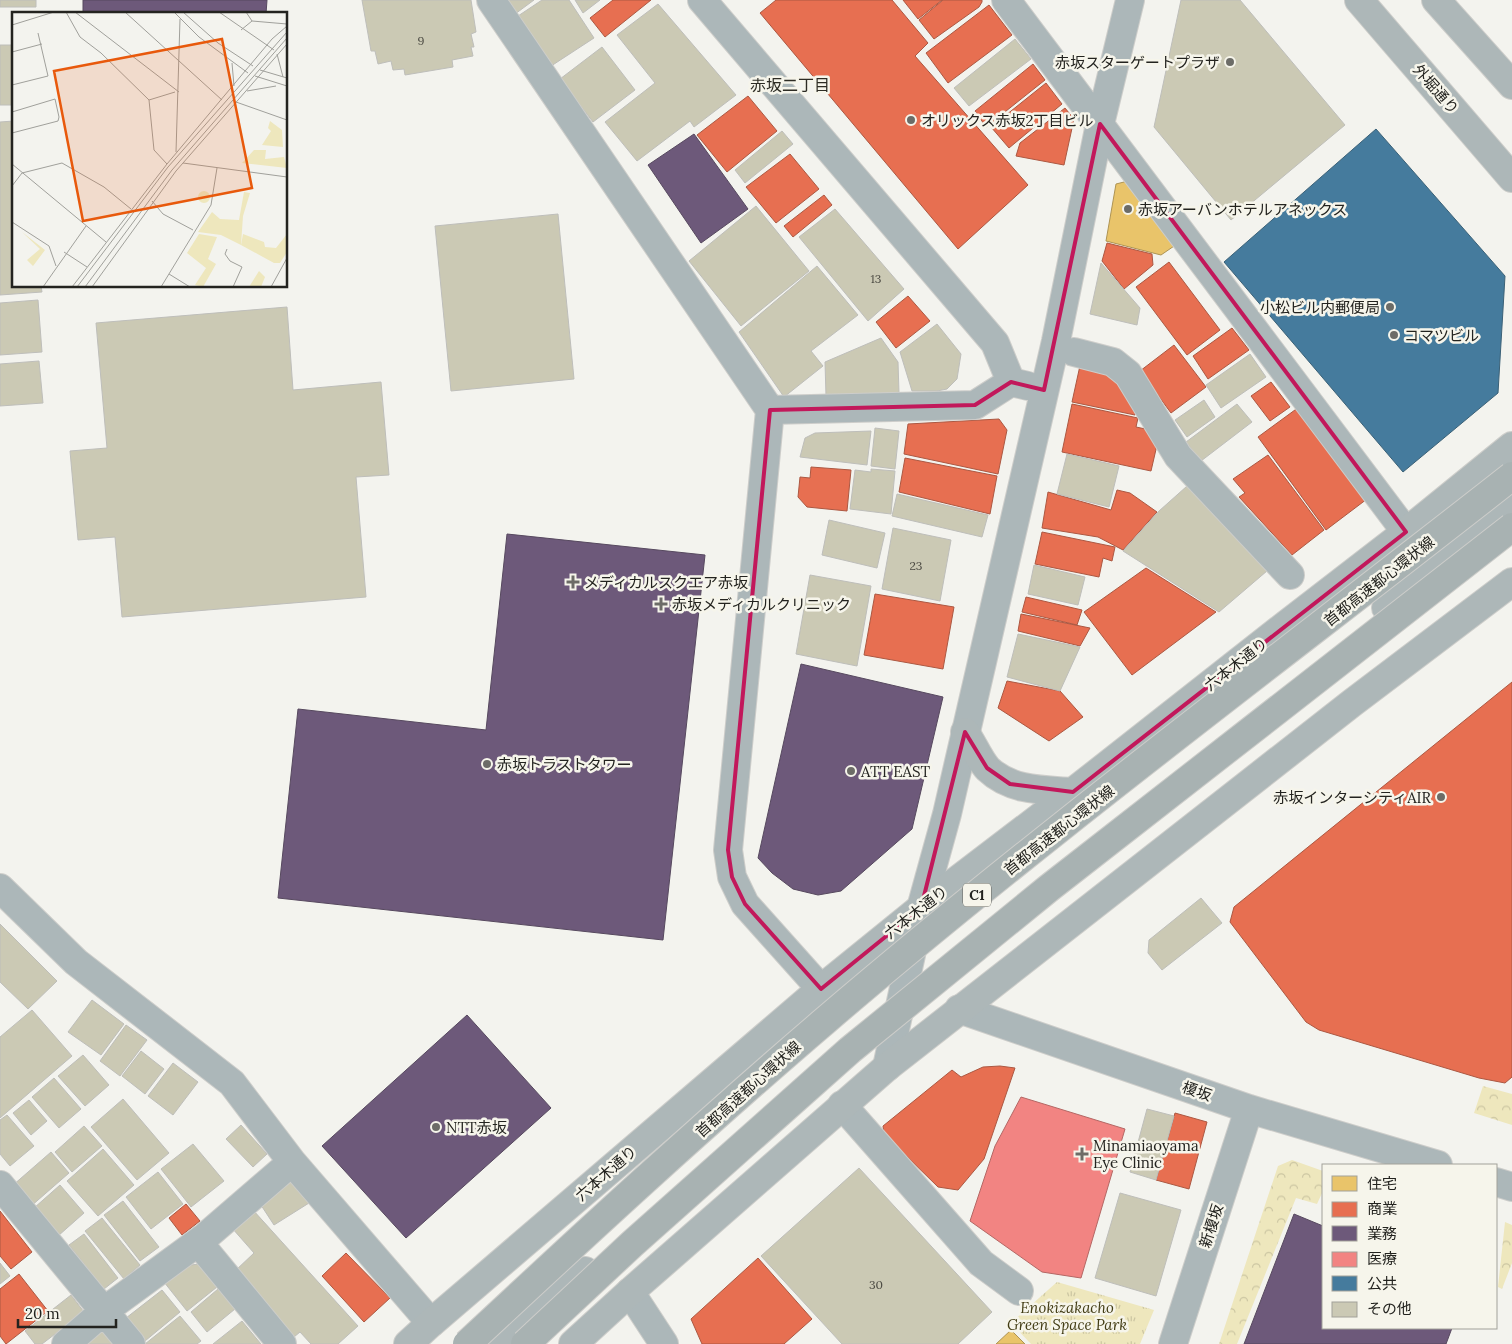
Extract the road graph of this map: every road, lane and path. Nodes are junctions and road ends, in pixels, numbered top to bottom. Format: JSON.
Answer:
{"nodes":[{"id":1,"x":491,"y":0,"type":"edge"},
{"id":2,"x":1006,"y":0,"type":"edge"},
{"id":3,"x":1130,"y":0,"type":"edge"},
{"id":4,"x":1359,"y":0,"type":"edge"},
{"id":5,"x":1436,"y":0,"type":"edge"},
{"id":6,"x":710,"y":3,"type":"edge"},
{"id":7,"x":1512,"y":85,"type":"edge"},
{"id":8,"x":1100,"y":124,"type":"junction"},
{"id":9,"x":1512,"y":178,"type":"edge"},
{"id":10,"x":1074,"y":352,"type":"dead end"},
{"id":11,"x":1011,"y":382,"type":"junction"},
{"id":12,"x":1044,"y":390,"type":"junction"},
{"id":13,"x":770,"y":410,"type":"junction"},
{"id":14,"x":1512,"y":446,"type":"edge"},
{"id":15,"x":1512,"y":476,"type":"edge"},
{"id":16,"x":1512,"y":508,"type":"edge"},
{"id":17,"x":1512,"y":527,"type":"edge"},
{"id":18,"x":1406,"y":532,"type":"junction"},
{"id":19,"x":1429,"y":574,"type":"junction"},
{"id":20,"x":1290,"y":575,"type":"dead end"},
{"id":21,"x":1512,"y":582,"type":"edge"},
{"id":22,"x":1296,"y":617,"type":"junction"},
{"id":23,"x":966,"y":732,"type":"junction"},
{"id":24,"x":1073,"y":792,"type":"junction"},
{"id":25,"x":0,"y":888,"type":"edge"},
{"id":26,"x":921,"y":908,"type":"junction"},
{"id":27,"x":821,"y":989,"type":"junction"},
{"id":28,"x":903,"y":993,"type":"junction"},
{"id":29,"x":958,"y":1009,"type":"junction"},
{"id":30,"x":887,"y":1067,"type":"junction"},
{"id":31,"x":842,"y":1105,"type":"junction"},
{"id":32,"x":1250,"y":1109,"type":"junction"},
{"id":33,"x":292,"y":1162,"type":"junction"},
{"id":34,"x":1435,"y":1164,"type":"edge"},
{"id":35,"x":1497,"y":1182,"type":"edge"},
{"id":36,"x":0,"y":1185,"type":"edge"},
{"id":37,"x":1512,"y":1187,"type":"edge"},
{"id":38,"x":198,"y":1242,"type":"junction"},
{"id":39,"x":630,"y":1292,"type":"junction"},
{"id":40,"x":1019,"y":1292,"type":"dead end"},
{"id":41,"x":104,"y":1311,"type":"junction"},
{"id":42,"x":431,"y":1322,"type":"junction"},
{"id":43,"x":66,"y":1344,"type":"edge"},
{"id":44,"x":131,"y":1344,"type":"edge"},
{"id":45,"x":282,"y":1344,"type":"edge"},
{"id":46,"x":408,"y":1344,"type":"edge"},
{"id":47,"x":467,"y":1344,"type":"edge"},
{"id":48,"x":502,"y":1344,"type":"edge"},
{"id":49,"x":525,"y":1344,"type":"edge"},
{"id":50,"x":573,"y":1344,"type":"edge"},
{"id":51,"x":664,"y":1344,"type":"edge"},
{"id":52,"x":1173,"y":1344,"type":"edge"}],
"edges":[{"from":1,"to":13,"type":"street"},
{"from":2,"to":8,"type":"street"},
{"from":3,"to":8,"type":"street"},
{"from":4,"to":9,"type":"main road","name":"外堀通り"},
{"from":5,"to":7,"type":"main road"},
{"from":6,"to":11,"type":"street"},
{"from":8,"to":12,"type":"street"},
{"from":8,"to":18,"type":"street"},
{"from":10,"to":20,"type":"street"},
{"from":11,"to":12,"type":"street"},
{"from":11,"to":13,"type":"street"},
{"from":12,"to":23,"type":"street"},
{"from":13,"to":27,"type":"street"},
{"from":14,"to":18,"type":"main road","name":"六本木通り"},
{"from":15,"to":47,"type":"highway","name":"首都高速都心環状線","number":"C1","bridge":true},
{"from":16,"to":19,"type":"main road"},
{"from":17,"to":49,"type":"highway","bridge":true},
{"from":18,"to":22,"type":"main road","name":"六本木通り"},
{"from":19,"to":22,"type":"main road"},
{"from":19,"to":28,"type":"main road"},
{"from":21,"to":29,"type":"main road"},
{"from":22,"to":24,"type":"main road","name":"六本木通り"},
{"from":23,"to":24,"type":"main road"},
{"from":23,"to":26,"type":"street"},
{"from":24,"to":26,"type":"main road","name":"六本木通り"},
{"from":25,"to":33,"type":"street"},
{"from":26,"to":27,"type":"main road","name":"六本木通り"},
{"from":26,"to":28,"type":"street"},
{"from":27,"to":42,"type":"main road","name":"六本木通り"},
{"from":28,"to":30,"type":"street"},
{"from":28,"to":48,"type":"main road"},
{"from":29,"to":30,"type":"main road"},
{"from":29,"to":32,"type":"street","name":"榎坂"},
{"from":30,"to":31,"type":"main road"},
{"from":31,"to":39,"type":"main road"},
{"from":31,"to":40,"type":"street"},
{"from":32,"to":34,"type":"street","name":"榎坂"},
{"from":32,"to":52,"type":"street","name":"新榎坂"},
{"from":33,"to":38,"type":"street"},
{"from":33,"to":42,"type":"street"},
{"from":35,"to":37,"type":"street"},
{"from":36,"to":41,"type":"street"},
{"from":38,"to":41,"type":"street"},
{"from":38,"to":45,"type":"street"},
{"from":39,"to":50,"type":"main road"},
{"from":39,"to":51,"type":"street"},
{"from":41,"to":43,"type":"street"},
{"from":41,"to":44,"type":"street"},
{"from":42,"to":46,"type":"main road","name":"六本木通り"}]}
